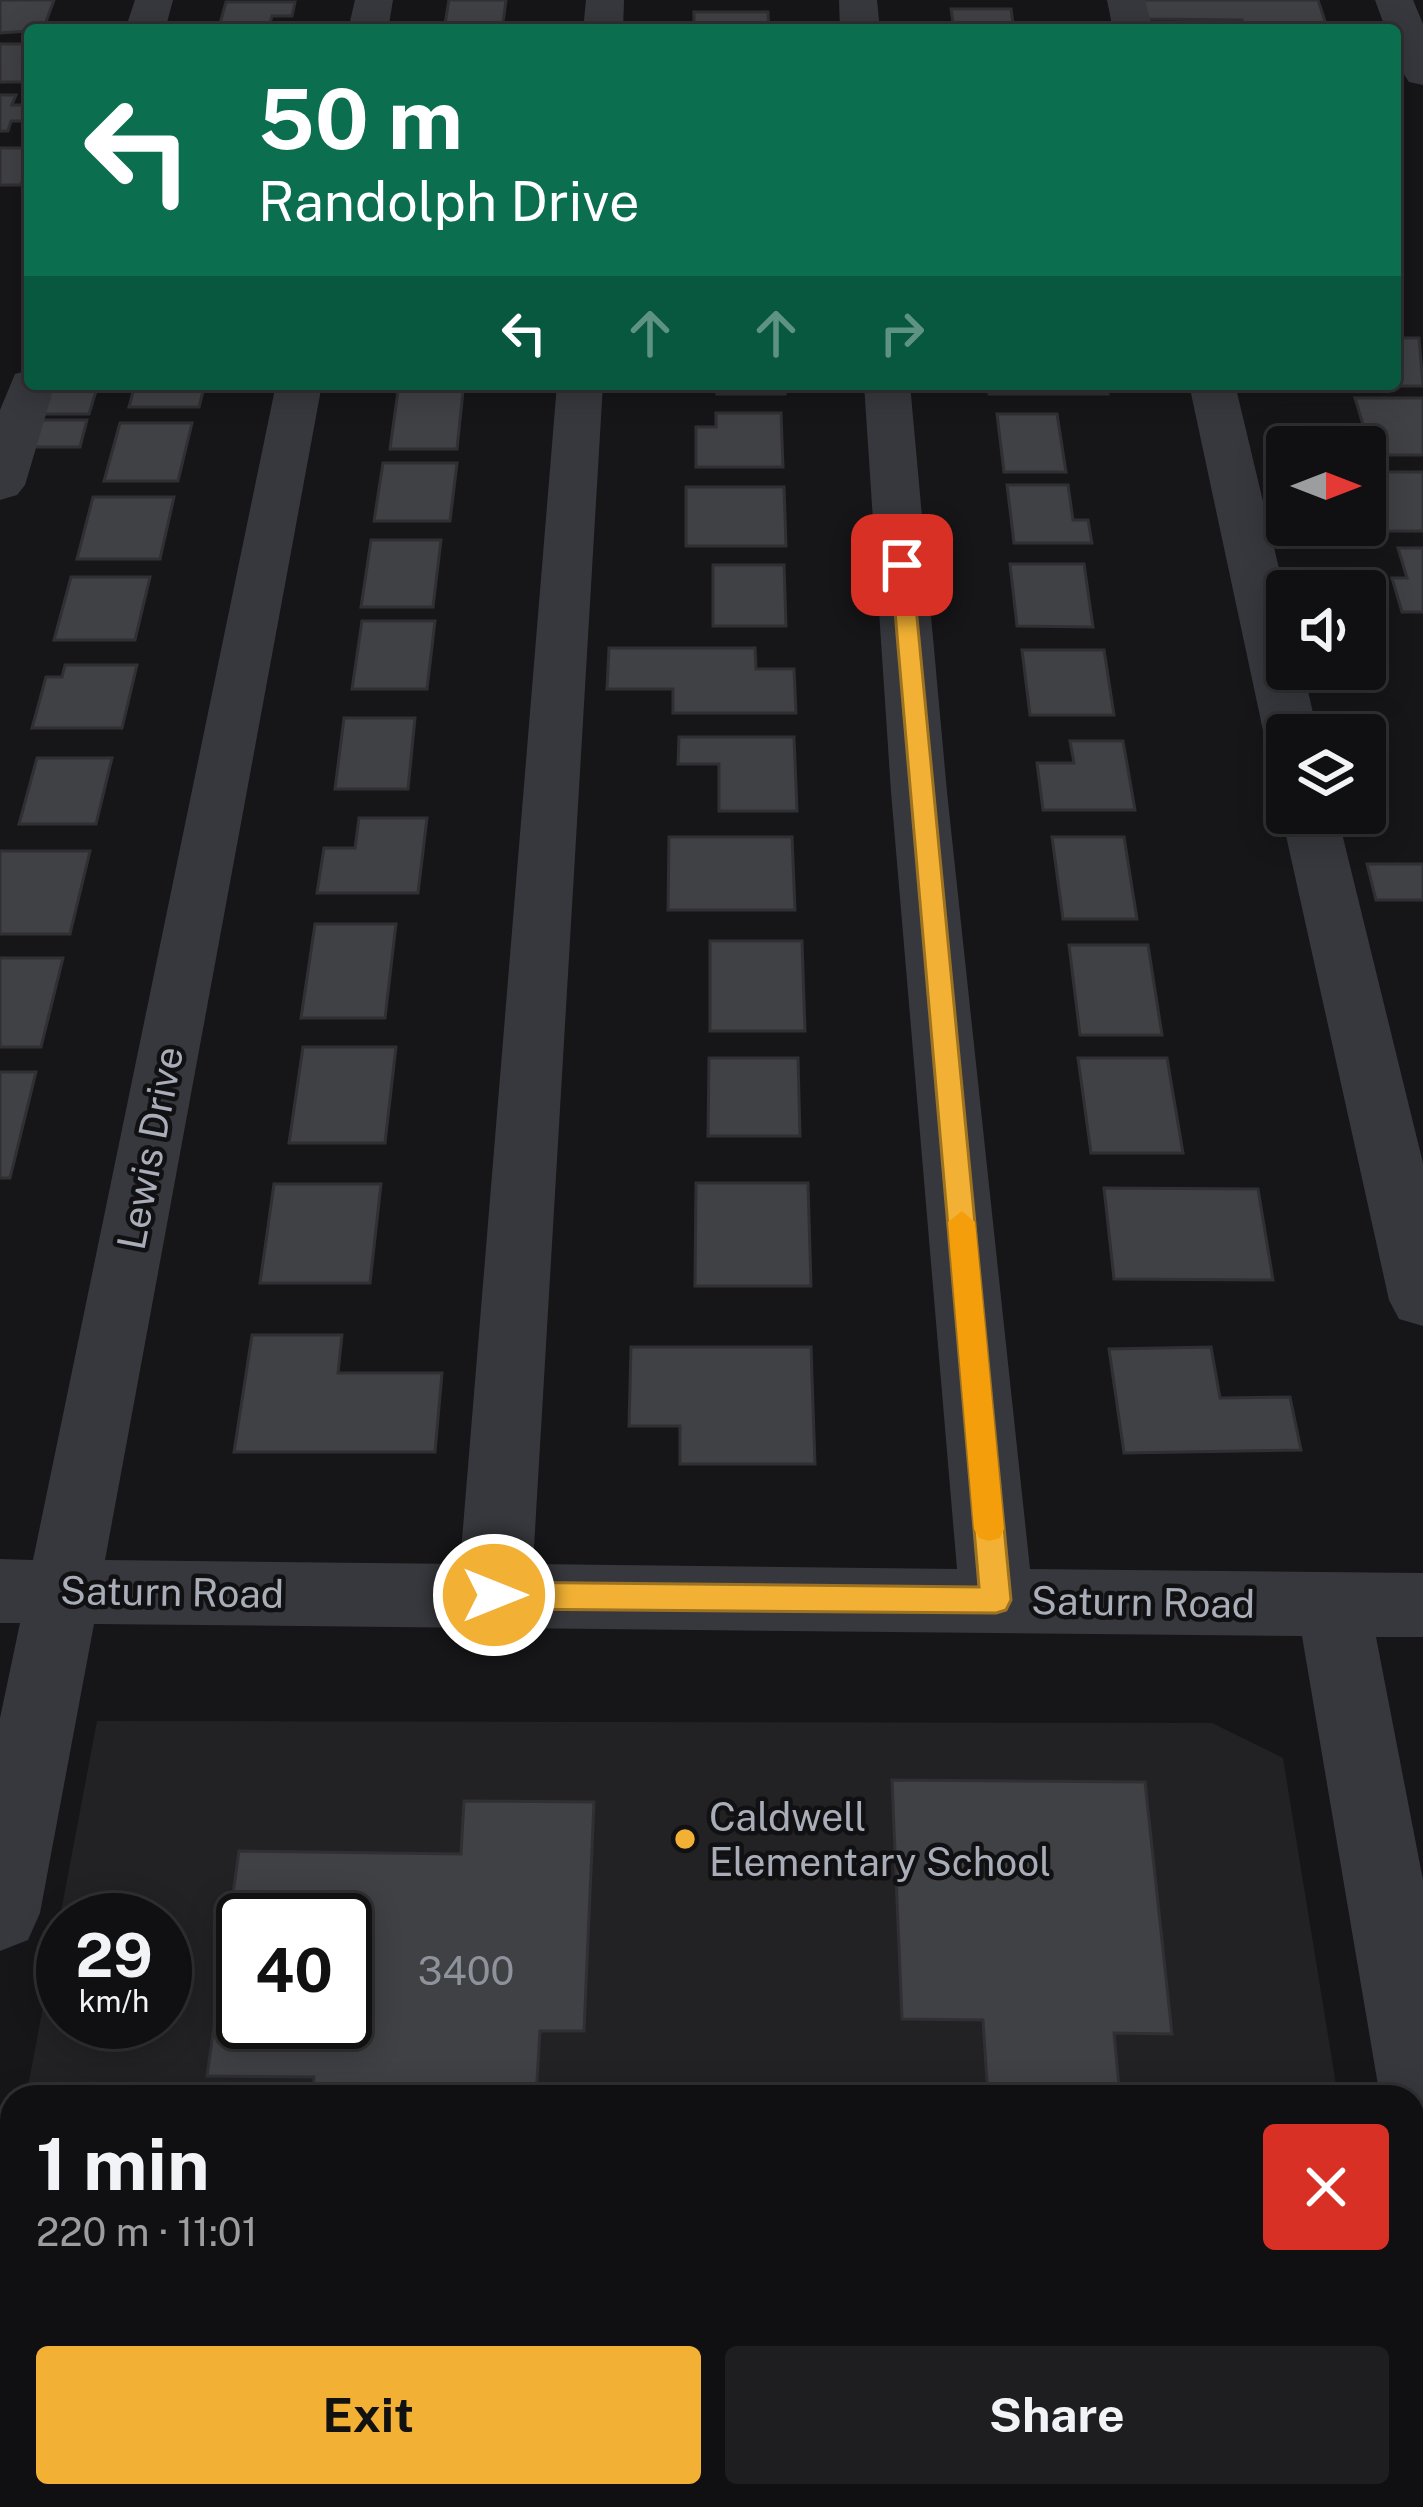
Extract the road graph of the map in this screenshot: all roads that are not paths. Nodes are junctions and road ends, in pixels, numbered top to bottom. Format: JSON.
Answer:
{"nodes":[{"id":1,"x":1394,"y":0,"type":"edge"},
{"id":2,"x":1423,"y":73,"type":"edge"},
{"id":3,"x":30,"y":390,"type":"edge"},
{"id":4,"x":298,"y":390,"type":"edge"},
{"id":5,"x":580,"y":390,"type":"edge"},
{"id":6,"x":887,"y":390,"type":"edge"},
{"id":7,"x":1213,"y":390,"type":"edge"},
{"id":8,"x":0,"y":485,"type":"edge"},
{"id":9,"x":1286,"y":714,"type":"edge"},
{"id":10,"x":1314,"y":834,"type":"edge"},
{"id":11,"x":1423,"y":1300,"type":"edge"},
{"id":12,"x":32,"y":1591,"type":"edge"},
{"id":13,"x":494,"y":1595,"type":"junction"},
{"id":14,"x":996,"y":1600,"type":"junction"},
{"id":15,"x":1334,"y":1604,"type":"junction"},
{"id":16,"x":1423,"y":1605,"type":"edge"},
{"id":17,"x":0,"y":1913,"type":"edge"},
{"id":18,"x":1421,"y":2085,"type":"edge"}],
"edges":[{"from":1,"to":2,"type":"street"},
{"from":3,"to":8,"type":"street"},
{"from":4,"to":12,"type":"street","name":"Lewis Drive"},
{"from":5,"to":13,"type":"street"},
{"from":6,"to":14,"type":"street"},
{"from":7,"to":9,"type":"street"},
{"from":10,"to":11,"type":"street"},
{"from":12,"to":13,"type":"street","name":"Saturn Road"},
{"from":12,"to":17,"type":"street","name":"Lewis Drive"},
{"from":13,"to":14,"type":"street","name":"Saturn Road"},
{"from":14,"to":15,"type":"street","name":"Saturn Road"},
{"from":15,"to":16,"type":"street","name":"Saturn Road"},
{"from":15,"to":18,"type":"street"}]}
